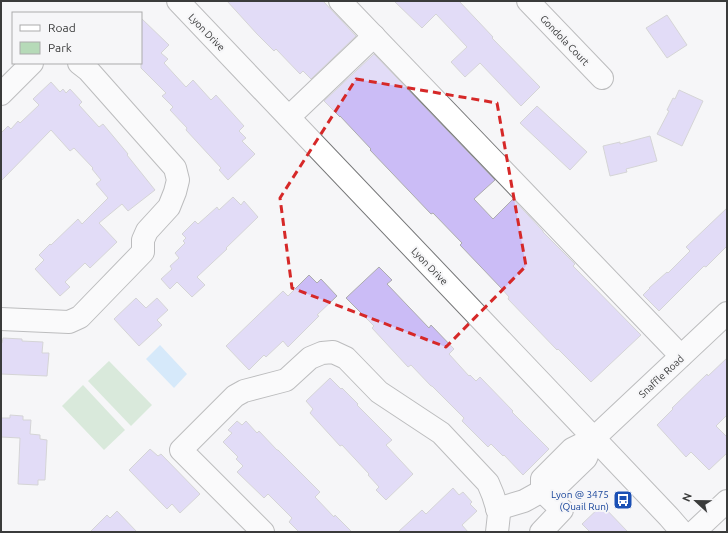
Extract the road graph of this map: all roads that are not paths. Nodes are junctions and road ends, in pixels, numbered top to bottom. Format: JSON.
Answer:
{"nodes":[{"id":1,"x":178,"y":1,"type":"edge"},
{"id":2,"x":340,"y":1,"type":"edge"},
{"id":3,"x":528,"y":1,"type":"edge"},
{"id":4,"x":374,"y":36,"type":"junction"},
{"id":5,"x":31,"y":64,"type":"edge"},
{"id":6,"x":80,"y":64,"type":"edge"},
{"id":7,"x":602,"y":78,"type":"dead end"},
{"id":8,"x":1,"y":94,"type":"edge"},
{"id":9,"x":289,"y":117,"type":"junction"},
{"id":10,"x":727,"y":313,"type":"edge"},
{"id":11,"x":1,"y":319,"type":"edge"},
{"id":12,"x":681,"y":356,"type":"junction"},
{"id":13,"x":594,"y":438,"type":"junction"},
{"id":14,"x":542,"y":491,"type":"junction"},
{"id":15,"x":727,"y":501,"type":"edge"},
{"id":16,"x":497,"y":509,"type":"junction"},
{"id":17,"x":263,"y":532,"type":"edge"},
{"id":18,"x":497,"y":532,"type":"edge"},
{"id":19,"x":541,"y":532,"type":"edge"},
{"id":20,"x":682,"y":532,"type":"edge"},
{"id":21,"x":694,"y":532,"type":"edge"}],
"edges":[{"from":1,"to":9,"type":"street","name":"Lyon Drive"},
{"from":2,"to":4,"type":"street"},
{"from":3,"to":7,"type":"street","name":"Gondola Court"},
{"from":4,"to":9,"type":"street"},
{"from":4,"to":12,"type":"street"},
{"from":5,"to":8,"type":"street"},
{"from":6,"to":11,"type":"street"},
{"from":9,"to":13,"type":"street","name":"Lyon Drive"},
{"from":10,"to":12,"type":"street","name":"Snaffle Road"},
{"from":12,"to":13,"type":"street","name":"Snaffle Road"},
{"from":13,"to":14,"type":"street","name":"Snaffle Road"},
{"from":13,"to":20,"type":"street","name":"Lyon Drive"},
{"from":14,"to":16,"type":"street"},
{"from":14,"to":19,"type":"street"},
{"from":15,"to":21,"type":"street"},
{"from":16,"to":17,"type":"street"},
{"from":16,"to":18,"type":"street"}]}
